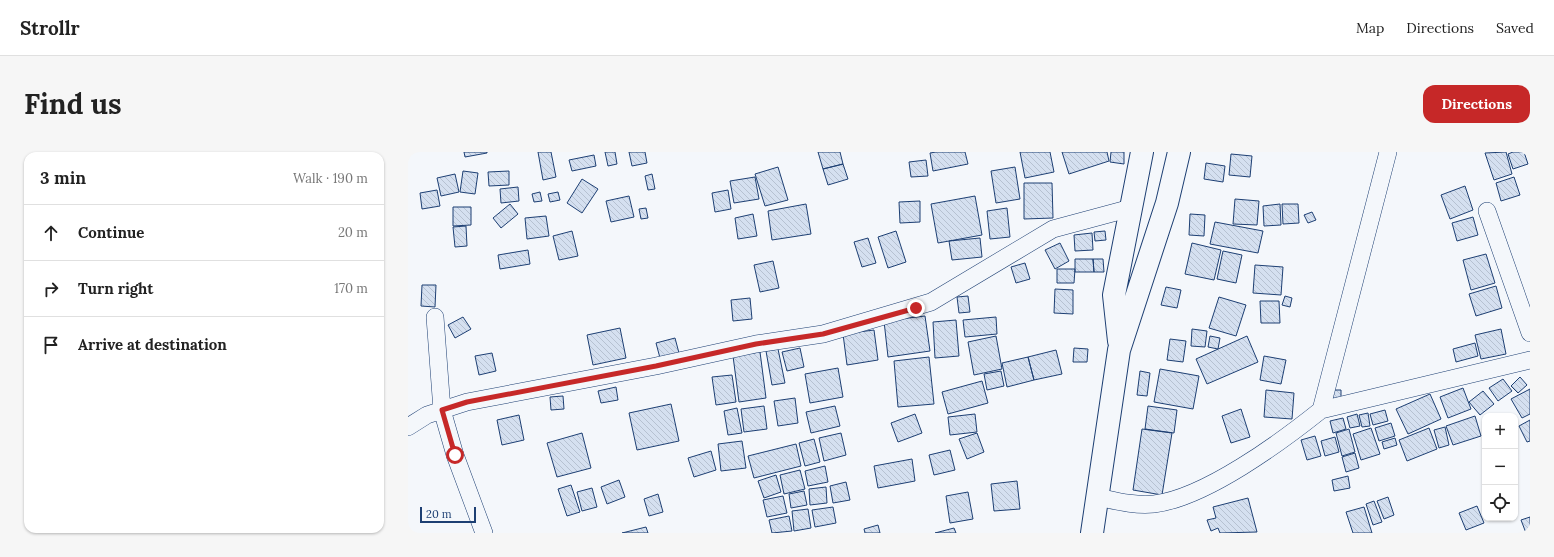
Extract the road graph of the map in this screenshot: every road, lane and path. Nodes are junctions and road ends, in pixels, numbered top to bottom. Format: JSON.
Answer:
{"nodes":[{"id":1,"x":1142,"y":152,"type":"edge"},
{"id":2,"x":1179,"y":152,"type":"edge"},
{"id":3,"x":1388,"y":152,"type":"edge"},
{"id":4,"x":1131,"y":208,"type":"junction"},
{"id":5,"x":1487,"y":211,"type":"dead end"},
{"id":6,"x":435,"y":318,"type":"dead end"},
{"id":7,"x":1530,"y":334,"type":"edge"},
{"id":8,"x":1120,"y":350,"type":"junction"},
{"id":9,"x":1530,"y":360,"type":"edge"},
{"id":10,"x":442,"y":410,"type":"junction"},
{"id":11,"x":1321,"y":410,"type":"junction"},
{"id":12,"x":408,"y":427,"type":"edge"},
{"id":13,"x":1097,"y":497,"type":"junction"},
{"id":14,"x":484,"y":533,"type":"edge"},
{"id":15,"x":1092,"y":533,"type":"edge"}],
"edges":[{"from":1,"to":4,"type":"highway"},
{"from":2,"to":8,"type":"highway"},
{"from":3,"to":11,"type":"street"},
{"from":4,"to":8,"type":"highway"},
{"from":4,"to":10,"type":"street"},
{"from":5,"to":7,"type":"street"},
{"from":6,"to":10,"type":"street"},
{"from":8,"to":13,"type":"highway"},
{"from":9,"to":11,"type":"street"},
{"from":10,"to":12,"type":"street"},
{"from":10,"to":14,"type":"street"},
{"from":11,"to":13,"type":"street"},
{"from":13,"to":15,"type":"highway"}]}
